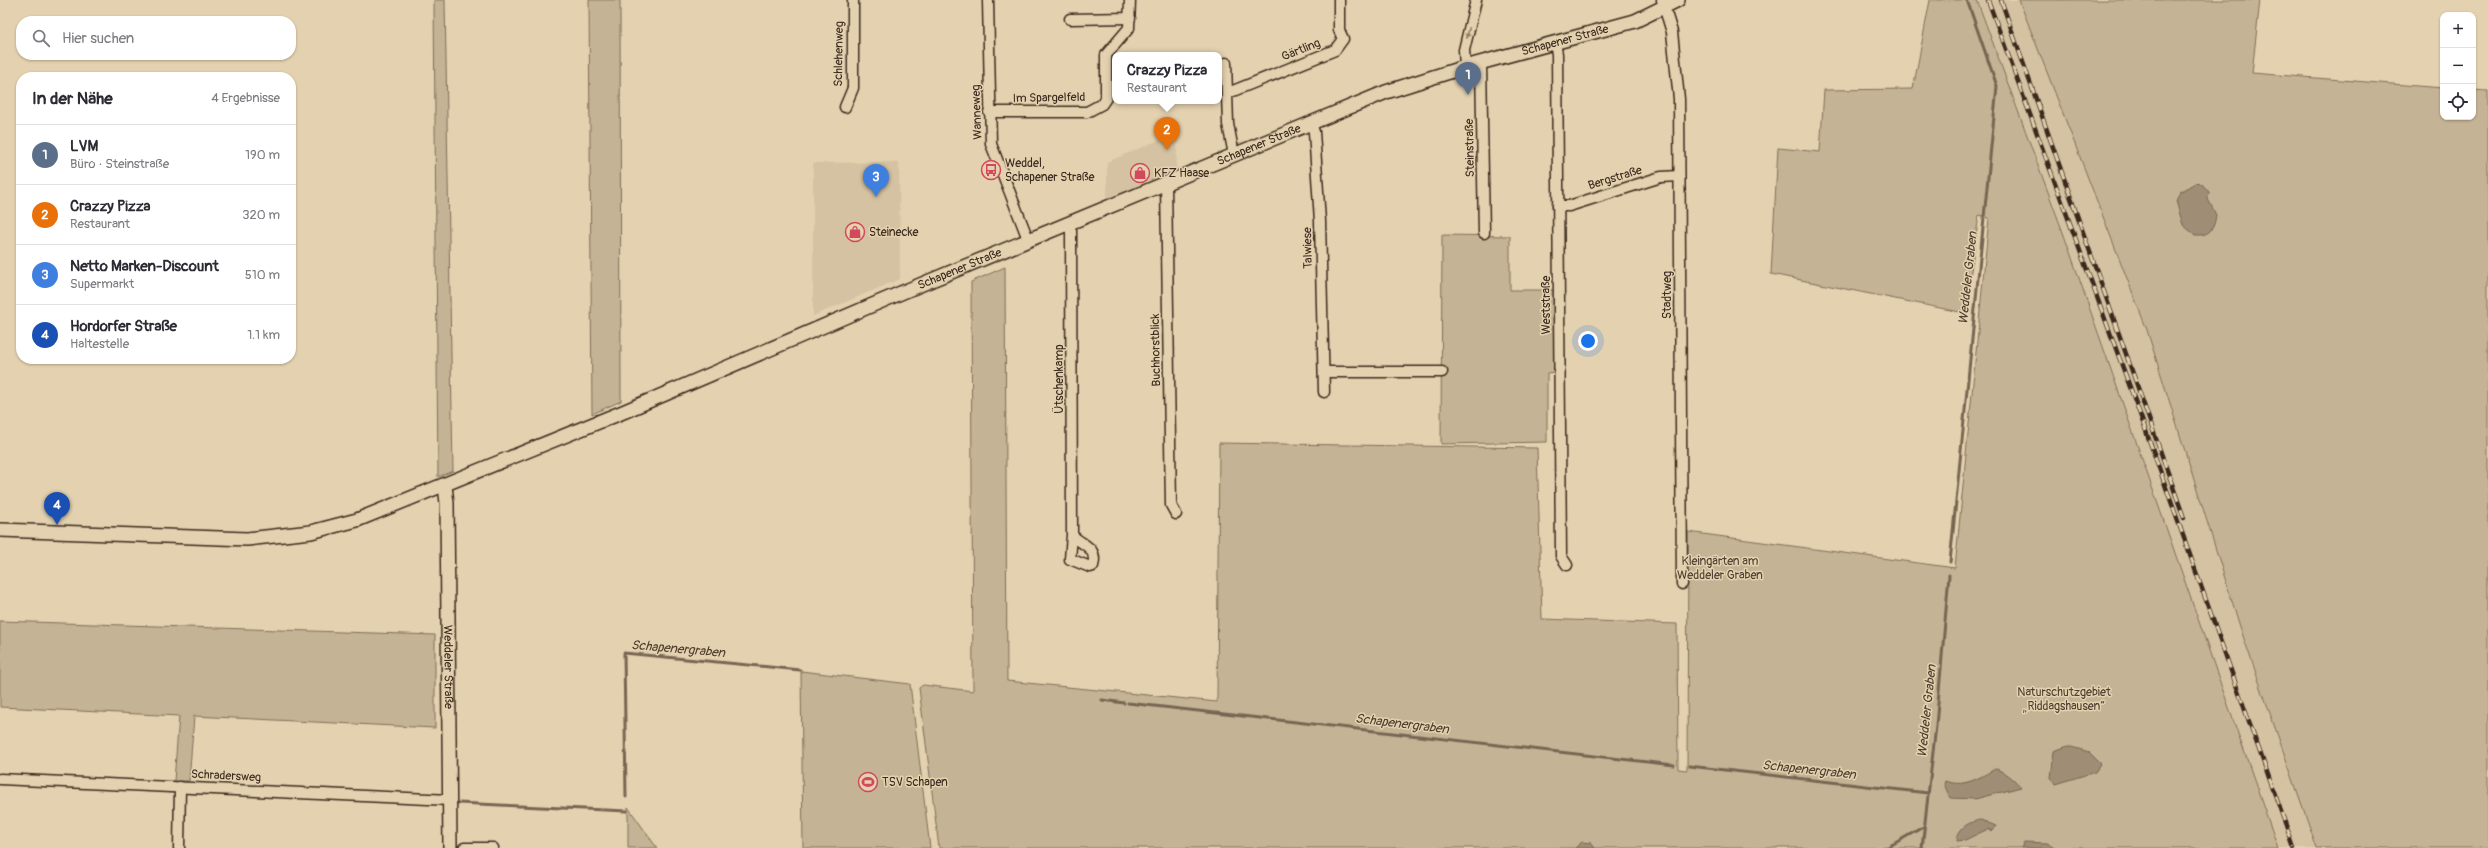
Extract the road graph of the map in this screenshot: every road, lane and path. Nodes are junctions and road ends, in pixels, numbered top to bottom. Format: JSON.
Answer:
{"nodes":[{"id":1,"x":853,"y":0,"type":"edge"},
{"id":2,"x":988,"y":0,"type":"edge"},
{"id":3,"x":1130,"y":0,"type":"edge"},
{"id":4,"x":1339,"y":0,"type":"edge"},
{"id":5,"x":1476,"y":0,"type":"edge"},
{"id":6,"x":1678,"y":0,"type":"edge"},
{"id":7,"x":1664,"y":4,"type":"edge"},
{"id":8,"x":1130,"y":18,"type":"junction"},
{"id":9,"x":1070,"y":19,"type":"dead end"},
{"id":10,"x":1555,"y":42,"type":"junction"},
{"id":11,"x":1481,"y":62,"type":"junction"},
{"id":12,"x":1226,"y":63,"type":"dead end"},
{"id":13,"x":1465,"y":67,"type":"junction"},
{"id":14,"x":1110,"y":77,"type":"edge"},
{"id":15,"x":1228,"y":93,"type":"junction"},
{"id":16,"x":845,"y":108,"type":"dead end"},
{"id":17,"x":990,"y":112,"type":"junction"},
{"id":18,"x":1311,"y":123,"type":"junction"},
{"id":19,"x":1234,"y":155,"type":"junction"},
{"id":20,"x":1679,"y":176,"type":"junction"},
{"id":21,"x":1166,"y":184,"type":"junction"},
{"id":22,"x":1558,"y":206,"type":"junction"},
{"id":23,"x":1067,"y":223,"type":"junction"},
{"id":24,"x":1484,"y":232,"type":"dead end"},
{"id":25,"x":1028,"y":239,"type":"junction"},
{"id":26,"x":1324,"y":372,"type":"junction"},
{"id":27,"x":1442,"y":372,"type":"dead end"},
{"id":28,"x":1324,"y":392,"type":"dead end"},
{"id":29,"x":445,"y":486,"type":"junction"},
{"id":30,"x":1176,"y":514,"type":"dead end"},
{"id":31,"x":0,"y":530,"type":"edge"},
{"id":32,"x":1072,"y":535,"type":"dead end"},
{"id":33,"x":1567,"y":565,"type":"dead end"},
{"id":34,"x":1682,"y":584,"type":"dead end"},
{"id":35,"x":0,"y":779,"type":"edge"},
{"id":36,"x":180,"y":787,"type":"junction"},
{"id":37,"x":450,"y":800,"type":"junction"},
{"id":38,"x":179,"y":848,"type":"edge"},
{"id":39,"x":450,"y":848,"type":"edge"},
{"id":40,"x":464,"y":848,"type":"edge"},
{"id":41,"x":493,"y":848,"type":"edge"}],
"edges":[{"from":1,"to":16,"type":"street","name":"Schlehenweg"},
{"from":2,"to":17,"type":"street","name":"Wanneweg"},
{"from":3,"to":8,"type":"street","name":"Im Spargelfeld"},
{"from":4,"to":15,"type":"street","name":"Gärtling"},
{"from":5,"to":13,"type":"street","one_way":true},
{"from":6,"to":7,"type":"street","name":"Schapener Straße"},
{"from":7,"to":10,"type":"street","name":"Schapener Straße"},
{"from":7,"to":20,"type":"street","name":"Stadtweg"},
{"from":8,"to":9,"type":"street"},
{"from":8,"to":14,"type":"street","name":"Im Spargelfeld"},
{"from":10,"to":11,"type":"street","name":"Schapener Straße"},
{"from":10,"to":22,"type":"street","name":"Weststraße"},
{"from":11,"to":13,"type":"street","name":"Schapener Straße"},
{"from":11,"to":24,"type":"street","name":"Steinstraße"},
{"from":12,"to":15,"type":"street"},
{"from":13,"to":18,"type":"street","name":"Schapener Straße"},
{"from":14,"to":17,"type":"street","name":"Im Spargelfeld"},
{"from":15,"to":19,"type":"street"},
{"from":17,"to":25,"type":"street","name":"Wanneweg"},
{"from":18,"to":19,"type":"street","name":"Schapener Straße"},
{"from":18,"to":26,"type":"street","name":"Talwiese"},
{"from":19,"to":21,"type":"street","name":"Schapener Straße"},
{"from":20,"to":22,"type":"street","name":"Bergstraße"},
{"from":20,"to":34,"type":"street","name":"Stadtweg"},
{"from":21,"to":23,"type":"street","name":"Schapener Straße"},
{"from":21,"to":30,"type":"street","name":"Buchhorstblick"},
{"from":22,"to":33,"type":"street","name":"Weststraße"},
{"from":23,"to":25,"type":"street","name":"Schapener Straße"},
{"from":23,"to":32,"type":"street","name":"Ütschenkamp"},
{"from":25,"to":29,"type":"street","name":"Schapener Straße"},
{"from":26,"to":27,"type":"street"},
{"from":26,"to":28,"type":"street","name":"Talwiese"},
{"from":29,"to":31,"type":"street","name":"Schapener Straße"},
{"from":29,"to":37,"type":"street","name":"Weddeler Straße"},
{"from":35,"to":36,"type":"street","name":"Schradersweg"},
{"from":36,"to":37,"type":"street","name":"Schradersweg"},
{"from":36,"to":38,"type":"street"},
{"from":37,"to":39,"type":"street","name":"Weddeler Straße"},
{"from":40,"to":41,"type":"street"}]}
